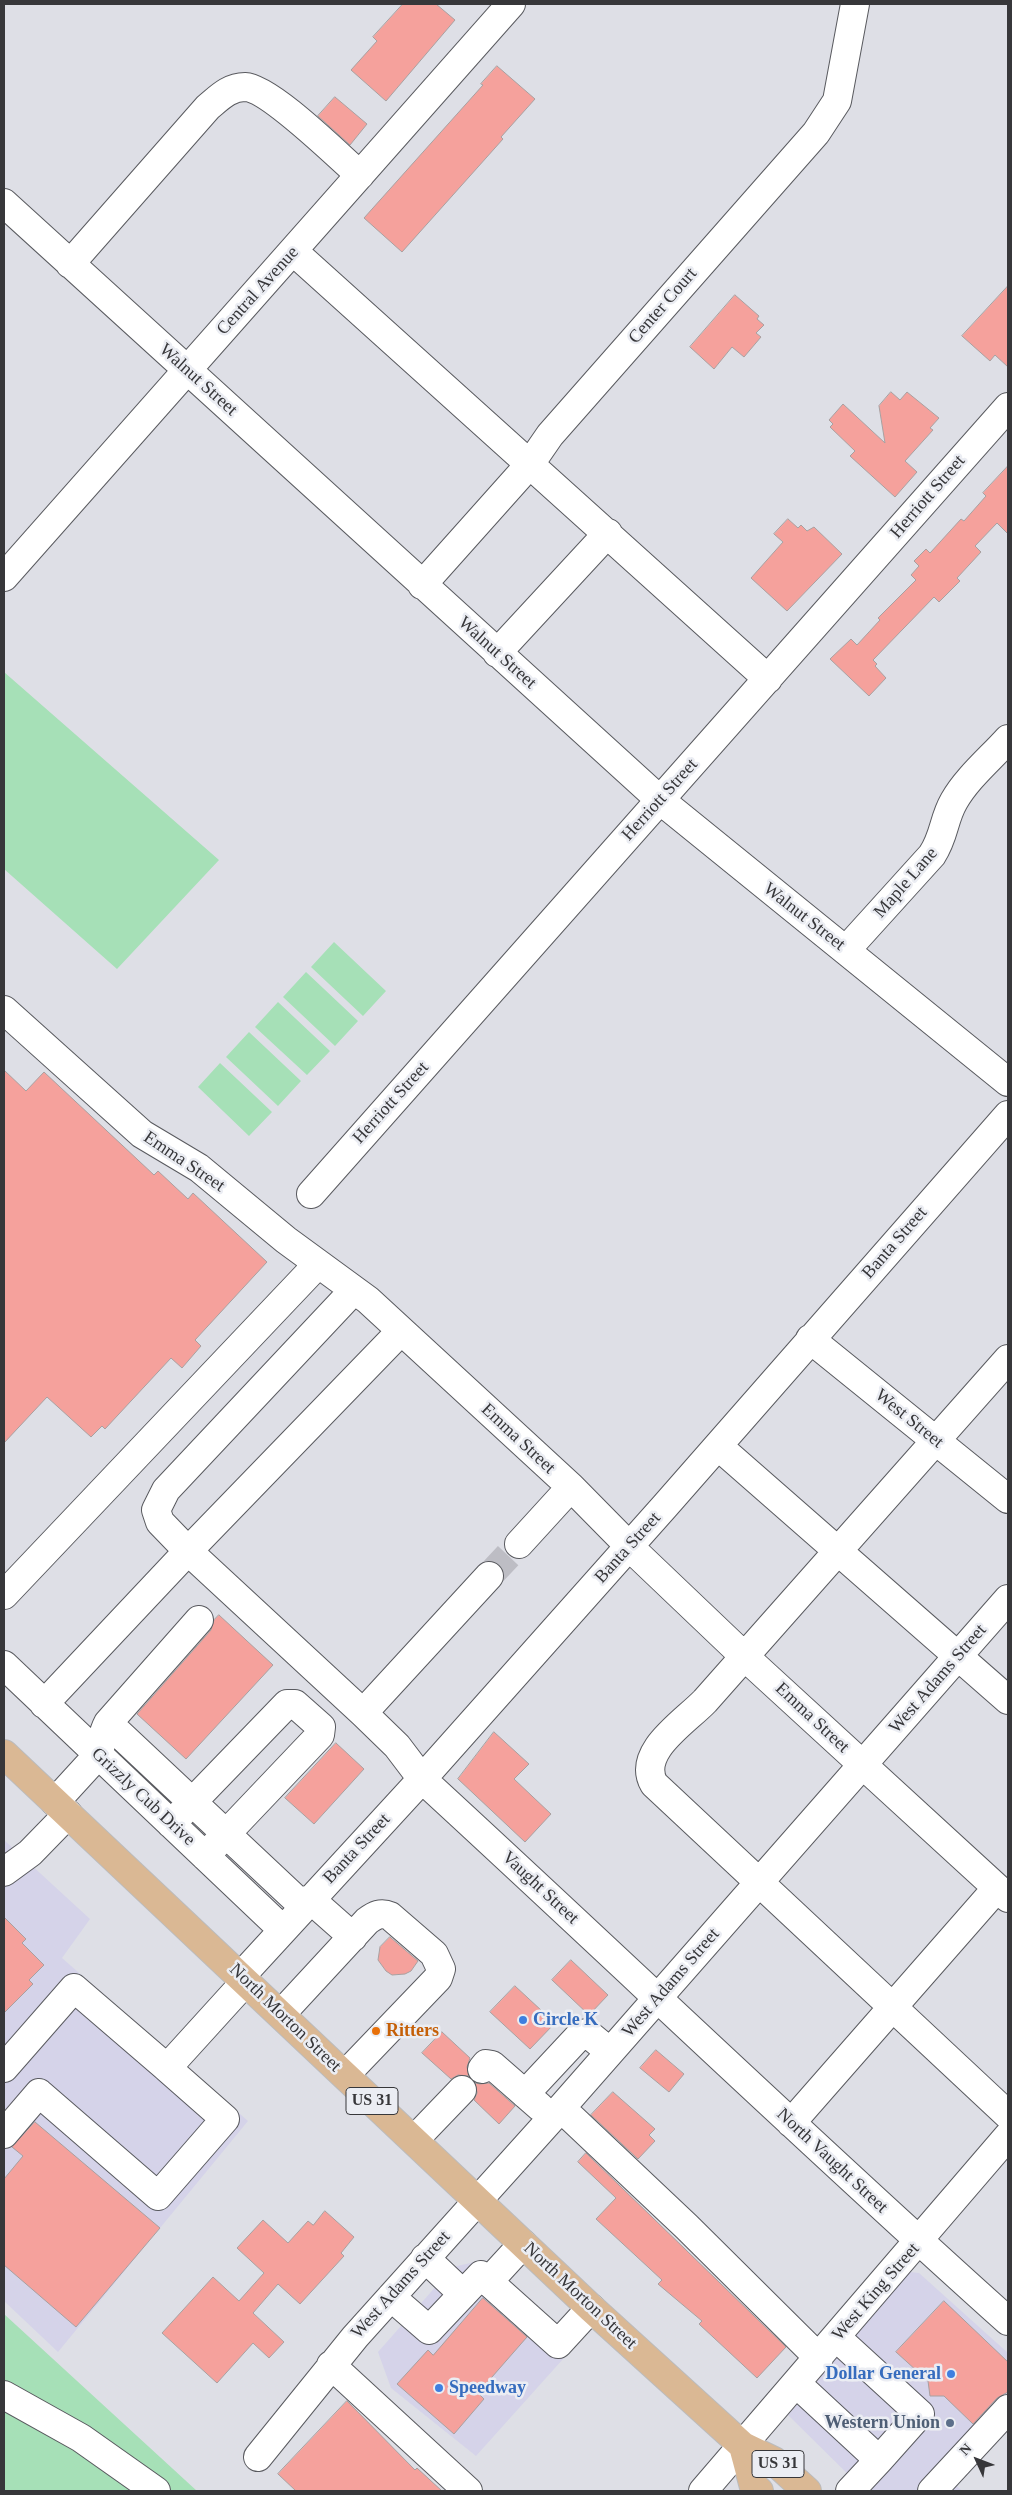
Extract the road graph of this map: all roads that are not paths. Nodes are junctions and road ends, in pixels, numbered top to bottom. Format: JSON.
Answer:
{"nodes":[{"id":1,"x":511,"y":4,"type":"edge"},
{"id":2,"x":855,"y":4,"type":"edge"},
{"id":3,"x":360,"y":175,"type":"junction"},
{"id":4,"x":4,"y":203,"type":"edge"},
{"id":5,"x":293,"y":251,"type":"junction"},
{"id":6,"x":70,"y":264,"type":"junction"},
{"id":7,"x":187,"y":370,"type":"junction"},
{"id":8,"x":1008,"y":407,"type":"edge"},
{"id":9,"x":530,"y":464,"type":"junction"},
{"id":10,"x":608,"y":533,"type":"junction"},
{"id":11,"x":4,"y":577,"type":"edge"},
{"id":12,"x":422,"y":585,"type":"junction"},
{"id":13,"x":497,"y":653,"type":"junction"},
{"id":14,"x":768,"y":679,"type":"junction"},
{"id":15,"x":1008,"y":739,"type":"edge"},
{"id":16,"x":660,"y":800,"type":"junction"},
{"id":17,"x":846,"y":950,"type":"junction"},
{"id":18,"x":4,"y":1010,"type":"edge"},
{"id":19,"x":1008,"y":1082,"type":"edge"},
{"id":20,"x":1008,"y":1115,"type":"edge"},
{"id":21,"x":311,"y":1194,"type":"dead end"},
{"id":22,"x":318,"y":1264,"type":"junction"},
{"id":23,"x":354,"y":1290,"type":"junction"},
{"id":24,"x":401,"y":1331,"type":"junction"},
{"id":25,"x":810,"y":1339,"type":"junction"},
{"id":26,"x":1008,"y":1359,"type":"edge"},
{"id":27,"x":936,"y":1441,"type":"junction"},
{"id":28,"x":718,"y":1446,"type":"junction"},
{"id":29,"x":570,"y":1487,"type":"junction"},
{"id":30,"x":1008,"y":1499,"type":"edge"},
{"id":31,"x":519,"y":1544,"type":"tunnel mouth"},
{"id":32,"x":629,"y":1546,"type":"junction"},
{"id":33,"x":838,"y":1549,"type":"junction"},
{"id":34,"x":188,"y":1551,"type":"junction"},
{"id":35,"x":489,"y":1576,"type":"tunnel mouth"},
{"id":36,"x":4,"y":1595,"type":"edge"},
{"id":37,"x":1008,"y":1599,"type":"edge"},
{"id":38,"x":199,"y":1620,"type":"dead end"},
{"id":39,"x":744,"y":1656,"type":"junction"},
{"id":40,"x":958,"y":1657,"type":"junction"},
{"id":41,"x":4,"y":1665,"type":"edge"},
{"id":42,"x":1008,"y":1700,"type":"edge"},
{"id":43,"x":44,"y":1704,"type":"junction"},
{"id":44,"x":363,"y":1713,"type":"junction"},
{"id":45,"x":108,"y":1723,"type":"junction"},
{"id":46,"x":4,"y":1754,"type":"edge"},
{"id":47,"x":98,"y":1755,"type":"junction"},
{"id":48,"x":862,"y":1764,"type":"junction"},
{"id":49,"x":422,"y":1779,"type":"junction"},
{"id":50,"x":194,"y":1802,"type":"junction"},
{"id":51,"x":62,"y":1808,"type":"junction"},
{"id":52,"x":171,"y":1824,"type":"junction"},
{"id":53,"x":227,"y":1834,"type":"junction"},
{"id":54,"x":205,"y":1856,"type":"junction"},
{"id":55,"x":4,"y":1872,"type":"edge"},
{"id":56,"x":758,"y":1883,"type":"junction"},
{"id":57,"x":1005,"y":1894,"type":"edge"},
{"id":58,"x":307,"y":1903,"type":"junction"},
{"id":59,"x":282,"y":1929,"type":"junction"},
{"id":60,"x":353,"y":1937,"type":"junction"},
{"id":61,"x":244,"y":1978,"type":"junction"},
{"id":62,"x":658,"y":1996,"type":"junction"},
{"id":63,"x":892,"y":2006,"type":"junction"},
{"id":64,"x":281,"y":2014,"type":"junction"},
{"id":65,"x":610,"y":2052,"type":"junction"},
{"id":66,"x":4,"y":2068,"type":"edge"},
{"id":67,"x":167,"y":2068,"type":"junction"},
{"id":68,"x":482,"y":2069,"type":"dead end"},
{"id":69,"x":345,"y":2075,"type":"junction"},
{"id":70,"x":462,"y":2090,"type":"dead end"},
{"id":71,"x":526,"y":2094,"type":"junction"},
{"id":72,"x":557,"y":2113,"type":"junction"},
{"id":73,"x":1008,"y":2115,"type":"edge"},
{"id":74,"x":791,"y":2123,"type":"junction"},
{"id":75,"x":4,"y":2134,"type":"edge"},
{"id":76,"x":1008,"y":2136,"type":"edge"},
{"id":77,"x":414,"y":2140,"type":"junction"},
{"id":78,"x":477,"y":2201,"type":"junction"},
{"id":79,"x":920,"y":2242,"type":"junction"},
{"id":80,"x":523,"y":2244,"type":"junction"},
{"id":81,"x":425,"y":2258,"type":"junction"},
{"id":82,"x":488,"y":2281,"type":"junction"},
{"id":83,"x":463,"y":2294,"type":"junction"},
{"id":84,"x":391,"y":2297,"type":"junction"},
{"id":85,"x":591,"y":2308,"type":"junction"},
{"id":86,"x":1008,"y":2321,"type":"edge"},
{"id":87,"x":837,"y":2338,"type":"junction"},
{"id":88,"x":819,"y":2358,"type":"junction"},
{"id":89,"x":331,"y":2365,"type":"junction"},
{"id":90,"x":797,"y":2384,"type":"junction"},
{"id":91,"x":4,"y":2395,"type":"edge"},
{"id":92,"x":1008,"y":2409,"type":"edge"},
{"id":93,"x":743,"y":2446,"type":"junction"},
{"id":94,"x":258,"y":2457,"type":"dead end"},
{"id":95,"x":879,"y":2460,"type":"junction"},
{"id":96,"x":156,"y":2491,"type":"edge"},
{"id":97,"x":468,"y":2491,"type":"edge"},
{"id":98,"x":703,"y":2491,"type":"edge"},
{"id":99,"x":758,"y":2491,"type":"edge"},
{"id":100,"x":807,"y":2491,"type":"edge"},
{"id":101,"x":850,"y":2491,"type":"edge"},
{"id":102,"x":932,"y":2491,"type":"edge"}],
"edges":[{"from":1,"to":3,"type":"street","name":"Central Avenue"},
{"from":2,"to":9,"type":"street","name":"Center Court"},
{"from":3,"to":5,"type":"street","name":"Central Avenue"},
{"from":3,"to":6,"type":"street"},
{"from":4,"to":6,"type":"street","name":"Walnut Street"},
{"from":5,"to":7,"type":"street","name":"Central Avenue"},
{"from":5,"to":9,"type":"street"},
{"from":6,"to":7,"type":"street","name":"Walnut Street"},
{"from":7,"to":11,"type":"street","name":"Central Avenue"},
{"from":7,"to":12,"type":"street","name":"Walnut Street"},
{"from":8,"to":14,"type":"street","name":"Herriott Street"},
{"from":9,"to":10,"type":"street"},
{"from":9,"to":12,"type":"street","name":"Center Court"},
{"from":10,"to":13,"type":"street"},
{"from":10,"to":14,"type":"street"},
{"from":12,"to":13,"type":"street","name":"Walnut Street"},
{"from":13,"to":16,"type":"street","name":"Walnut Street"},
{"from":14,"to":16,"type":"street","name":"Herriott Street"},
{"from":15,"to":17,"type":"street","name":"Maple Lane"},
{"from":16,"to":17,"type":"street","name":"Walnut Street"},
{"from":16,"to":21,"type":"street","name":"Herriott Street"},
{"from":17,"to":19,"type":"street","name":"Walnut Street"},
{"from":18,"to":22,"type":"street","name":"Emma Street"},
{"from":20,"to":25,"type":"street","name":"Banta Street"},
{"from":22,"to":23,"type":"street","name":"Emma Street"},
{"from":22,"to":36,"type":"street"},
{"from":23,"to":24,"type":"street","name":"Emma Street"},
{"from":23,"to":34,"type":"street","name":"Vaught Street"},
{"from":24,"to":29,"type":"street","name":"Emma Street"},
{"from":24,"to":34,"type":"street"},
{"from":25,"to":27,"type":"street","name":"West Street"},
{"from":25,"to":28,"type":"street","name":"Banta Street"},
{"from":26,"to":27,"type":"street"},
{"from":27,"to":30,"type":"street","name":"West Street"},
{"from":27,"to":33,"type":"street"},
{"from":28,"to":32,"type":"street","name":"Banta Street"},
{"from":28,"to":33,"type":"street"},
{"from":29,"to":31,"type":"street"},
{"from":29,"to":32,"type":"street","name":"Emma Street"},
{"from":32,"to":39,"type":"street","name":"Emma Street"},
{"from":32,"to":49,"type":"street","name":"Banta Street"},
{"from":33,"to":39,"type":"street"},
{"from":33,"to":40,"type":"street"},
{"from":34,"to":43,"type":"street"},
{"from":34,"to":44,"type":"street","name":"Vaught Street"},
{"from":35,"to":44,"type":"street"},
{"from":37,"to":40,"type":"street","name":"West Adams Street"},
{"from":38,"to":45,"type":"street"},
{"from":39,"to":48,"type":"street","name":"Emma Street"},
{"from":39,"to":56,"type":"street"},
{"from":40,"to":42,"type":"street"},
{"from":40,"to":48,"type":"street","name":"West Adams Street"},
{"from":41,"to":43,"type":"street","name":"Grizzly Cub Drive"},
{"from":43,"to":47,"type":"street","name":"Grizzly Cub Drive"},
{"from":44,"to":49,"type":"street","name":"Vaught Street"},
{"from":45,"to":47,"type":"street"},
{"from":45,"to":50,"type":"street"},
{"from":46,"to":51,"type":"main road","name":"North Morton Street","number":"US 31"},
{"from":47,"to":51,"type":"street"},
{"from":47,"to":52,"type":"street","name":"Grizzly Cub Drive"},
{"from":48,"to":56,"type":"street","name":"West Adams Street"},
{"from":48,"to":57,"type":"street","name":"Emma Street"},
{"from":49,"to":58,"type":"street","name":"Banta Street"},
{"from":49,"to":62,"type":"street","name":"Vaught Street"},
{"from":50,"to":52,"type":"street"},
{"from":50,"to":53,"type":"street"},
{"from":50,"to":53,"type":"street"},
{"from":51,"to":55,"type":"street"},
{"from":51,"to":61,"type":"main road","name":"North Morton Street","number":"US 31"},
{"from":52,"to":54,"type":"street","name":"Grizzly Cub Drive"},
{"from":53,"to":54,"type":"street"},
{"from":53,"to":58,"type":"street"},
{"from":54,"to":59,"type":"street","name":"Grizzly Cub Drive"},
{"from":56,"to":62,"type":"street","name":"West Adams Street"},
{"from":56,"to":63,"type":"street"},
{"from":57,"to":63,"type":"street"},
{"from":58,"to":59,"type":"street","name":"Banta Street"},
{"from":58,"to":60,"type":"street"},
{"from":59,"to":61,"type":"street","name":"Banta Street"},
{"from":60,"to":64,"type":"street"},
{"from":60,"to":69,"type":"street"},
{"from":61,"to":64,"type":"main road","name":"North Morton Street","number":"US 31"},
{"from":61,"to":67,"type":"street","name":"Banta Street"},
{"from":62,"to":65,"type":"street","name":"West Adams Street"},
{"from":62,"to":74,"type":"street","name":"North Vaught Street"},
{"from":63,"to":73,"type":"street"},
{"from":63,"to":74,"type":"street"},
{"from":64,"to":69,"type":"main road","name":"North Morton Street","number":"US 31"},
{"from":65,"to":71,"type":"street"},
{"from":65,"to":72,"type":"street","name":"West Adams Street"},
{"from":66,"to":67,"type":"street"},
{"from":67,"to":75,"type":"street"},
{"from":68,"to":71,"type":"street"},
{"from":69,"to":77,"type":"main road","name":"North Morton Street","number":"US 31"},
{"from":70,"to":77,"type":"street"},
{"from":71,"to":72,"type":"street"},
{"from":72,"to":78,"type":"street","name":"West Adams Street"},
{"from":72,"to":88,"type":"street"},
{"from":74,"to":79,"type":"street","name":"North Vaught Street"},
{"from":76,"to":79,"type":"street","name":"West King Street"},
{"from":77,"to":78,"type":"main road","name":"North Morton Street","number":"US 31"},
{"from":78,"to":80,"type":"main road","name":"North Morton Street","number":"US 31"},
{"from":78,"to":81,"type":"street","name":"West Adams Street"},
{"from":79,"to":86,"type":"street","name":"North Vaught Street"},
{"from":79,"to":87,"type":"street","name":"West King Street"},
{"from":80,"to":82,"type":"street"},
{"from":80,"to":85,"type":"main road","name":"North Morton Street","number":"US 31"},
{"from":81,"to":83,"type":"street"},
{"from":81,"to":84,"type":"street","name":"West Adams Street"},
{"from":82,"to":83,"type":"street"},
{"from":82,"to":85,"type":"street"},
{"from":83,"to":84,"type":"street"},
{"from":84,"to":89,"type":"street","name":"West Adams Street"},
{"from":85,"to":93,"type":"main road","name":"North Morton Street","number":"US 31"},
{"from":87,"to":88,"type":"street","name":"West King Street"},
{"from":87,"to":95,"type":"street"},
{"from":88,"to":90,"type":"street","name":"West King Street"},
{"from":89,"to":94,"type":"street","name":"West Adams Street"},
{"from":89,"to":97,"type":"street"},
{"from":90,"to":93,"type":"street","name":"West King Street"},
{"from":90,"to":95,"type":"street"},
{"from":91,"to":96,"type":"street"},
{"from":92,"to":102,"type":"street"},
{"from":93,"to":98,"type":"street","name":"West King Street"},
{"from":93,"to":99,"type":"main road","number":"US 31"},
{"from":93,"to":100,"type":"main road","name":"North Morton Street","number":"US 31"},
{"from":95,"to":101,"type":"street"}]}
